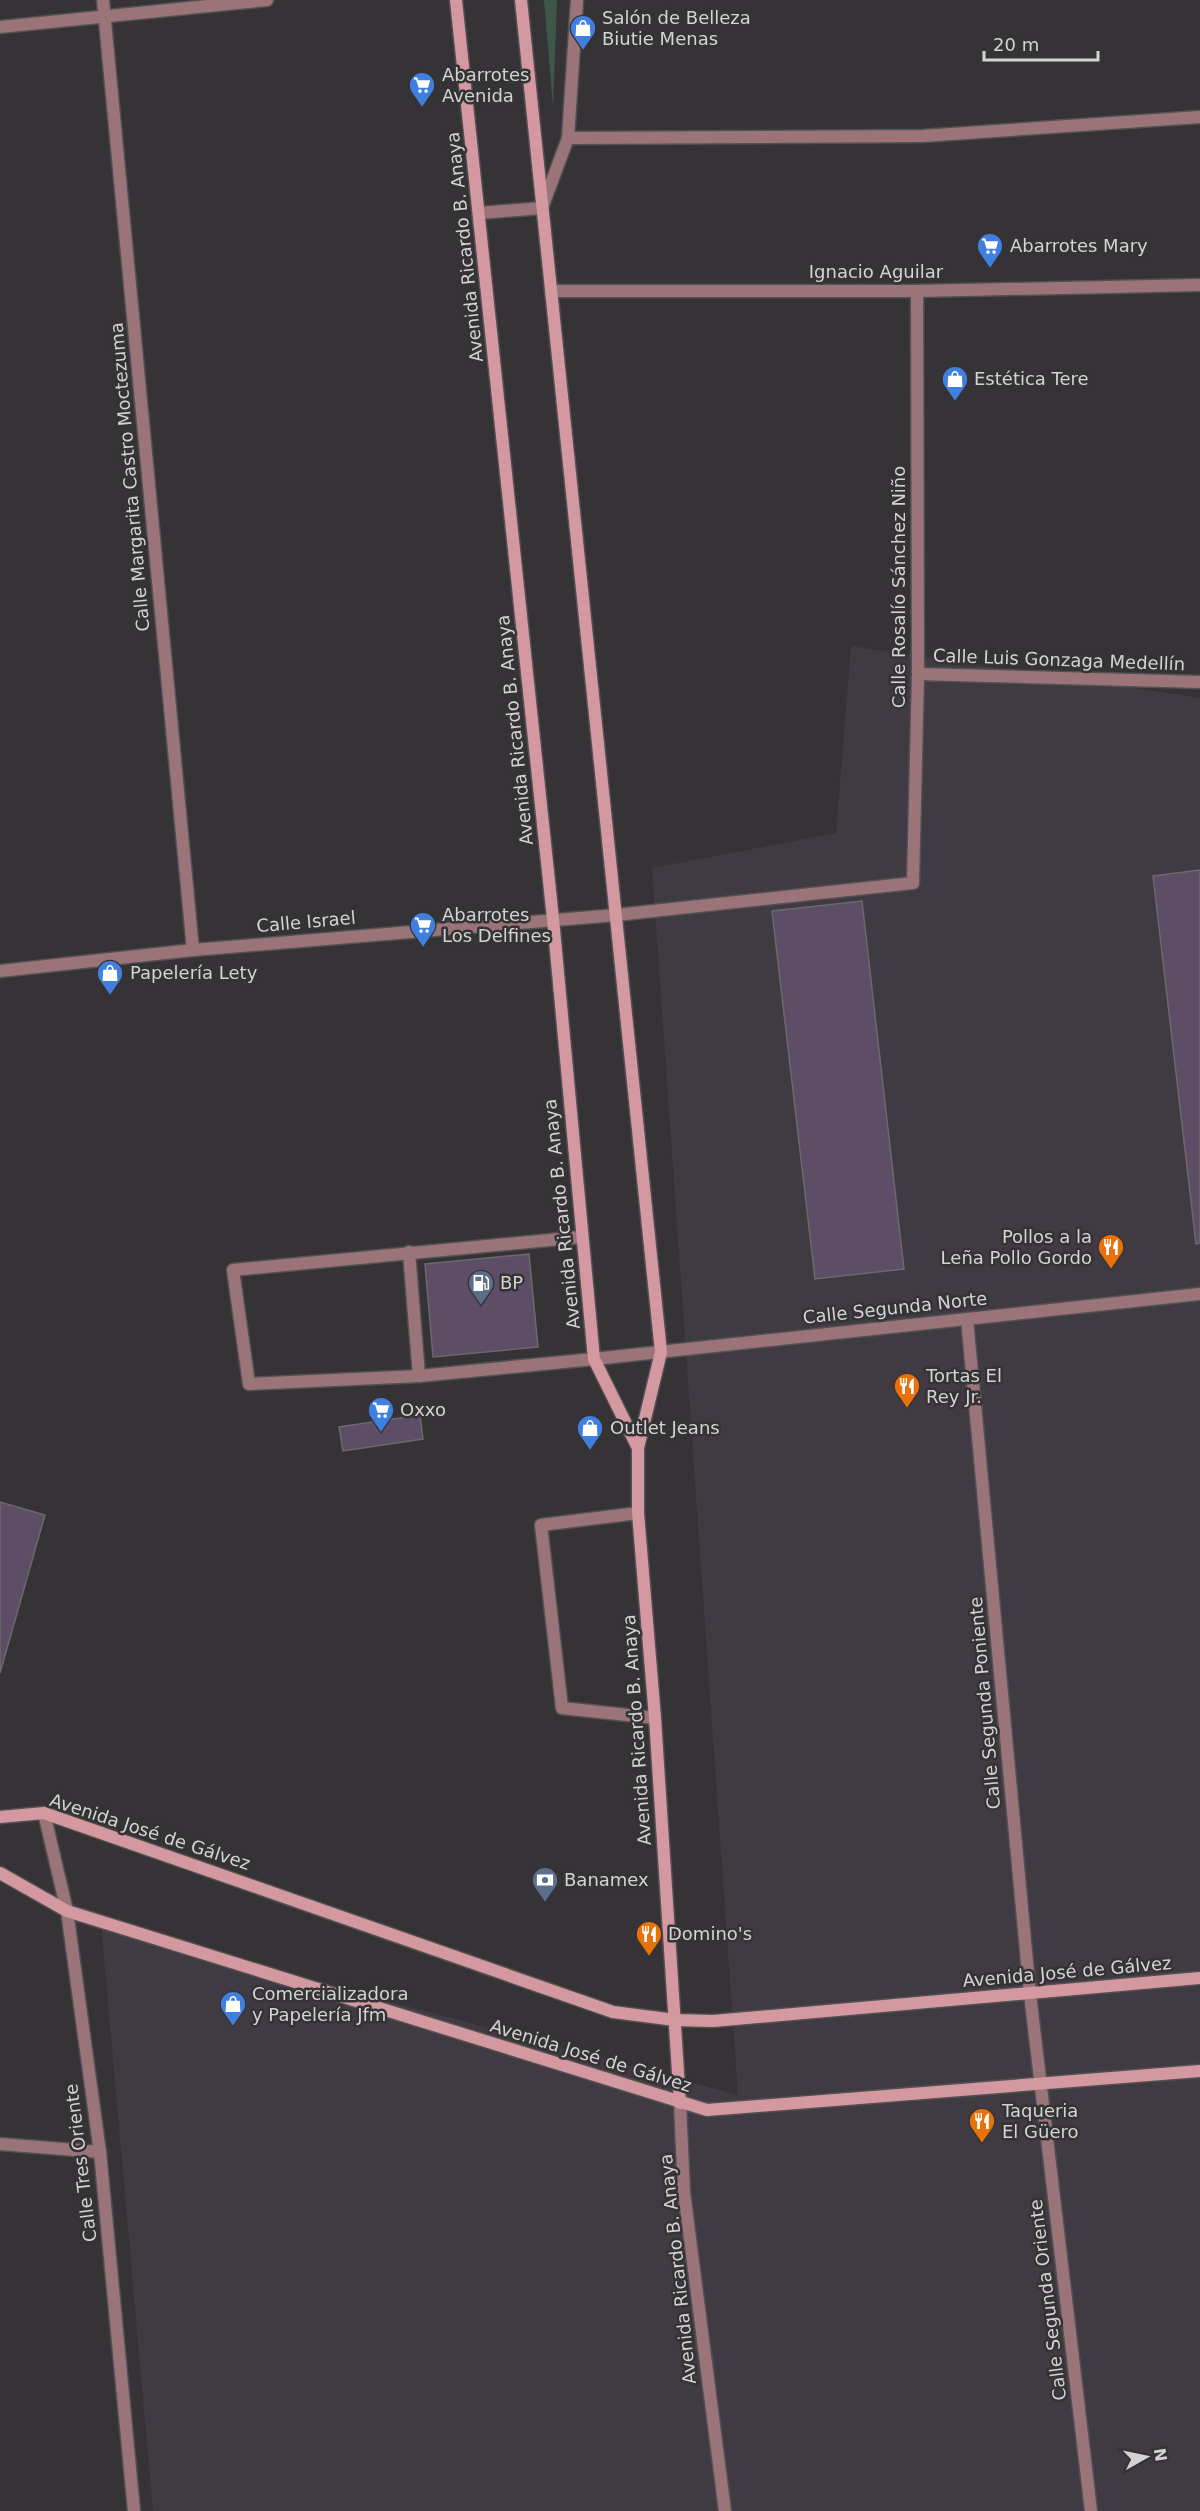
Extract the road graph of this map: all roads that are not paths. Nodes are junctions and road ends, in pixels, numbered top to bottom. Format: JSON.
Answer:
{"nodes":[{"id":1,"x":103,"y":0,"type":"edge"},
{"id":2,"x":267,"y":0,"type":"edge"},
{"id":3,"x":456,"y":0,"type":"edge"},
{"id":4,"x":521,"y":0,"type":"edge"},
{"id":5,"x":577,"y":0,"type":"edge"},
{"id":6,"x":105,"y":17,"type":"junction"},
{"id":7,"x":0,"y":27,"type":"edge"},
{"id":8,"x":1200,"y":117,"type":"edge"},
{"id":9,"x":568,"y":138,"type":"junction"},
{"id":10,"x":542,"y":208,"type":"junction"},
{"id":11,"x":480,"y":213,"type":"junction"},
{"id":12,"x":1200,"y":285,"type":"edge"},
{"id":13,"x":551,"y":291,"type":"junction"},
{"id":14,"x":917,"y":291,"type":"junction"},
{"id":15,"x":918,"y":674,"type":"junction"},
{"id":16,"x":1200,"y":682,"type":"edge"},
{"id":17,"x":913,"y":883,"type":"joint"},
{"id":18,"x":616,"y":915,"type":"junction"},
{"id":19,"x":553,"y":918,"type":"junction"},
{"id":20,"x":193,"y":951,"type":"junction"},
{"id":21,"x":0,"y":970,"type":"edge"},
{"id":22,"x":581,"y":1237,"type":"junction"},
{"id":23,"x":409,"y":1252,"type":"junction"},
{"id":24,"x":1200,"y":1294,"type":"edge"},
{"id":25,"x":967,"y":1319,"type":"junction"},
{"id":26,"x":661,"y":1352,"type":"junction"},
{"id":27,"x":594,"y":1359,"type":"junction"},
{"id":28,"x":419,"y":1376,"type":"junction"},
{"id":29,"x":638,"y":1448,"type":"junction"},
{"id":30,"x":638,"y":1513,"type":"junction"},
{"id":31,"x":655,"y":1718,"type":"junction"},
{"id":32,"x":44,"y":1813,"type":"junction"},
{"id":33,"x":0,"y":1817,"type":"edge"},
{"id":34,"x":0,"y":1873,"type":"edge"},
{"id":35,"x":67,"y":1911,"type":"junction"},
{"id":36,"x":1200,"y":1978,"type":"edge"},
{"id":37,"x":1030,"y":1994,"type":"junction"},
{"id":38,"x":675,"y":2020,"type":"junction"},
{"id":39,"x":1200,"y":2071,"type":"edge"},
{"id":40,"x":1040,"y":2085,"type":"junction"},
{"id":41,"x":680,"y":2103,"type":"junction"},
{"id":42,"x":0,"y":2144,"type":"edge"},
{"id":43,"x":100,"y":2152,"type":"junction"},
{"id":44,"x":134,"y":2511,"type":"edge"},
{"id":45,"x":725,"y":2511,"type":"edge"},
{"id":46,"x":1091,"y":2511,"type":"edge"}],
"edges":[{"from":1,"to":6,"type":"street","name":"Calle Margarita Castro Moctezuma"},
{"from":2,"to":6,"type":"street"},
{"from":3,"to":11,"type":"main road","name":"Avenida Ricardo B. Anaya"},
{"from":4,"to":10,"type":"main road","name":"Avenida Ricardo B. Anaya"},
{"from":5,"to":9,"type":"street"},
{"from":6,"to":7,"type":"street"},
{"from":6,"to":20,"type":"street","name":"Calle Margarita Castro Moctezuma"},
{"from":8,"to":9,"type":"street"},
{"from":9,"to":10,"type":"street"},
{"from":10,"to":11,"type":"street"},
{"from":10,"to":13,"type":"main road","name":"Avenida Ricardo B. Anaya"},
{"from":11,"to":19,"type":"main road","name":"Avenida Ricardo B. Anaya"},
{"from":12,"to":14,"type":"street","name":"Ignacio Aguilar"},
{"from":13,"to":14,"type":"street","name":"Ignacio Aguilar"},
{"from":13,"to":18,"type":"main road","name":"Avenida Ricardo B. Anaya"},
{"from":14,"to":15,"type":"street","name":"Calle Rosalío Sánchez Niño"},
{"from":15,"to":16,"type":"street","name":"Calle Luis Gonzaga Medellín"},
{"from":15,"to":17,"type":"street","name":"Calle Rosalío Sánchez Niño"},
{"from":17,"to":18,"type":"street","name":"Calle Israel"},
{"from":18,"to":19,"type":"street","name":"Calle Israel"},
{"from":18,"to":26,"type":"main road","name":"Avenida Ricardo B. Anaya"},
{"from":19,"to":20,"type":"street","name":"Calle Israel"},
{"from":19,"to":22,"type":"main road","name":"Avenida Ricardo B. Anaya"},
{"from":20,"to":21,"type":"street","name":"Calle Israel"},
{"from":22,"to":23,"type":"street"},
{"from":22,"to":27,"type":"main road","name":"Avenida Ricardo B. Anaya"},
{"from":23,"to":28,"type":"street"},
{"from":23,"to":28,"type":"street","name":"Calle Segunda Norte"},
{"from":24,"to":25,"type":"street","name":"Calle Segunda Norte"},
{"from":25,"to":26,"type":"street","name":"Calle Segunda Norte"},
{"from":25,"to":37,"type":"street","name":"Calle Segunda Poniente"},
{"from":26,"to":27,"type":"street","name":"Calle Segunda Norte"},
{"from":26,"to":29,"type":"main road","name":"Avenida Ricardo B. Anaya"},
{"from":27,"to":28,"type":"street","name":"Calle Segunda Norte"},
{"from":27,"to":29,"type":"main road","name":"Avenida Ricardo B. Anaya"},
{"from":29,"to":30,"type":"main road","name":"Avenida Ricardo B. Anaya"},
{"from":30,"to":31,"type":"main road","name":"Avenida Ricardo B. Anaya"},
{"from":30,"to":31,"type":"street"},
{"from":31,"to":38,"type":"main road","name":"Avenida Ricardo B. Anaya"},
{"from":32,"to":33,"type":"main road","name":"Avenida José de Gálvez"},
{"from":32,"to":35,"type":"street","name":"Calle Tres Oriente"},
{"from":32,"to":38,"type":"main road","name":"Avenida José de Gálvez"},
{"from":34,"to":35,"type":"main road","name":"Avenida José de Gálvez"},
{"from":35,"to":41,"type":"main road","name":"Avenida José de Gálvez"},
{"from":35,"to":43,"type":"street","name":"Calle Tres Oriente"},
{"from":36,"to":37,"type":"main road","name":"Avenida José de Gálvez"},
{"from":37,"to":38,"type":"main road","name":"Avenida José de Gálvez"},
{"from":37,"to":40,"type":"street","name":"Calle Segunda Poniente"},
{"from":38,"to":41,"type":"main road","name":"Avenida Ricardo B. Anaya"},
{"from":39,"to":40,"type":"main road","name":"Avenida José de Gálvez"},
{"from":40,"to":41,"type":"main road","name":"Avenida José de Gálvez"},
{"from":40,"to":46,"type":"street","name":"Calle Segunda Oriente"},
{"from":41,"to":45,"type":"street","name":"Avenida Ricardo B. Anaya"},
{"from":42,"to":43,"type":"street"},
{"from":43,"to":44,"type":"street","name":"Calle Tres Oriente"}]}
